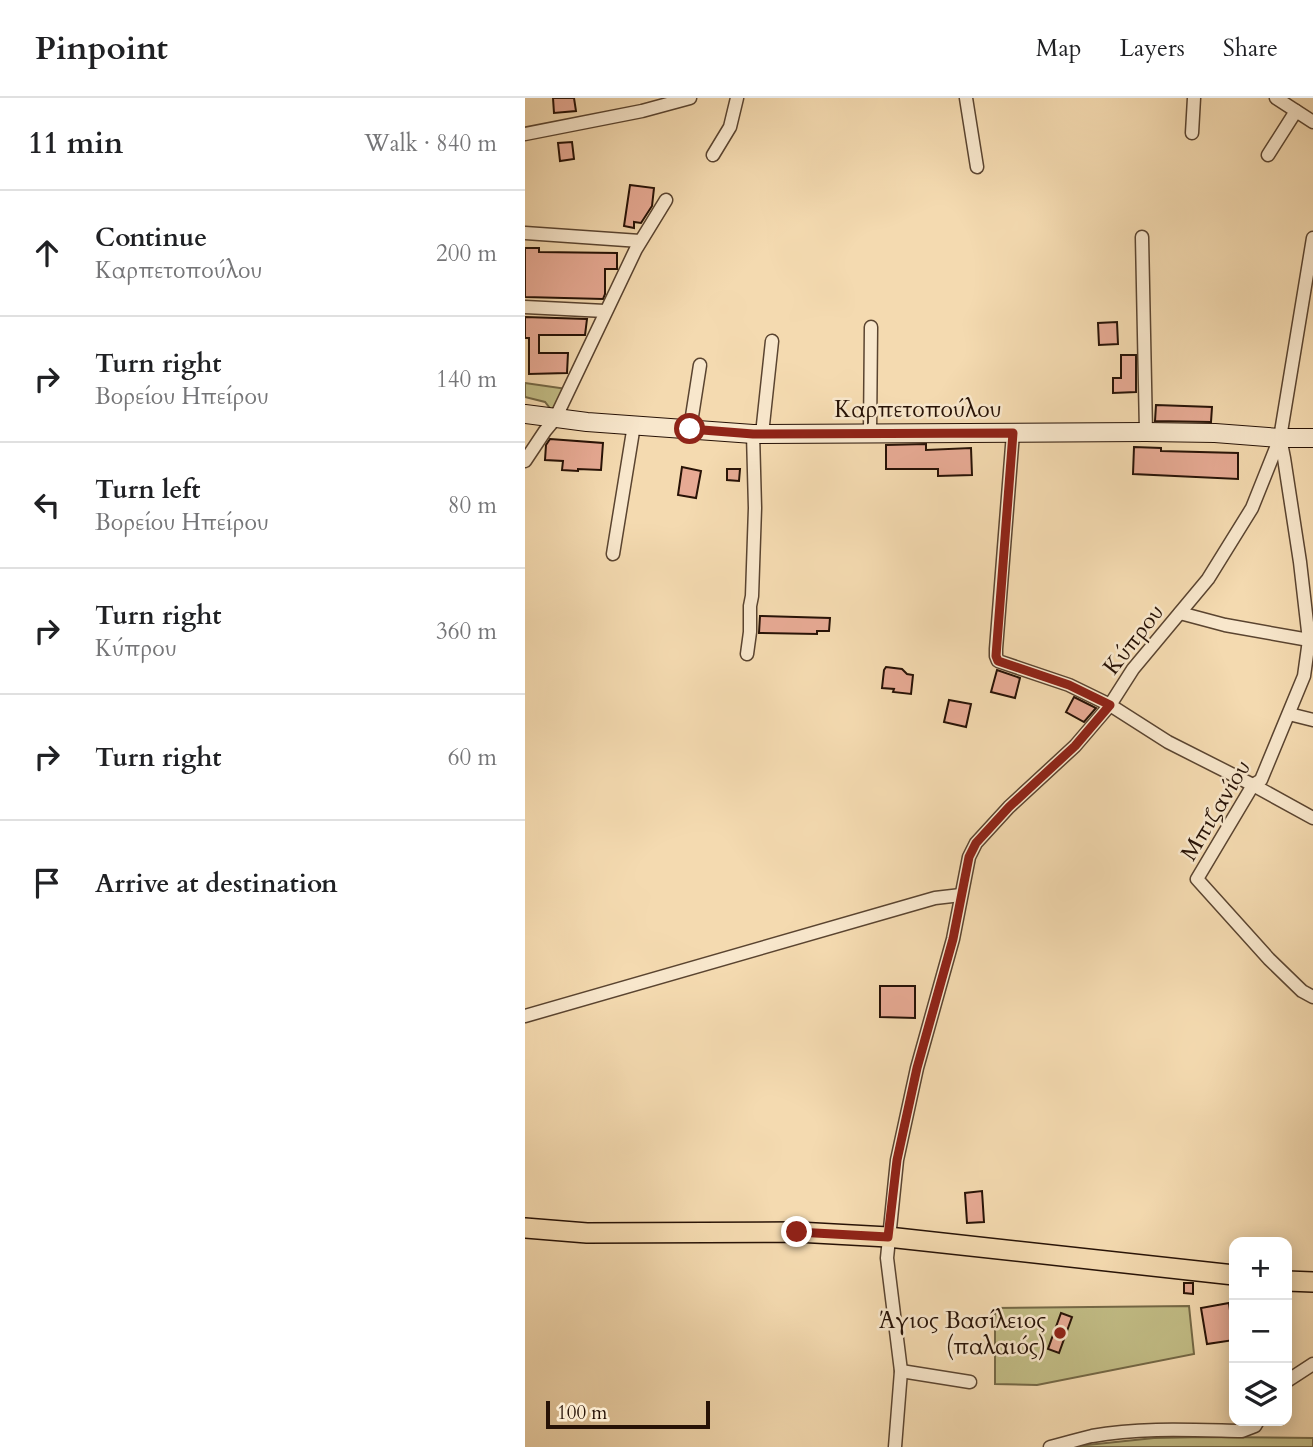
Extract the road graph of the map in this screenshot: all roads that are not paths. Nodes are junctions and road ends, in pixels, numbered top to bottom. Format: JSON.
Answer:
{"nodes":[{"id":1,"x":690,"y":98,"type":"edge"},
{"id":2,"x":737,"y":98,"type":"edge"},
{"id":3,"x":967,"y":98,"type":"edge"},
{"id":4,"x":1194,"y":98,"type":"edge"},
{"id":5,"x":1276,"y":98,"type":"edge"},
{"id":6,"x":1296,"y":111,"type":"junction"},
{"id":7,"x":1313,"y":122,"type":"edge"},
{"id":8,"x":1192,"y":133,"type":"dead end"},
{"id":9,"x":525,"y":134,"type":"edge"},
{"id":10,"x":713,"y":155,"type":"dead end"},
{"id":11,"x":1268,"y":155,"type":"dead end"},
{"id":12,"x":977,"y":167,"type":"dead end"},
{"id":13,"x":666,"y":200,"type":"dead end"},
{"id":14,"x":525,"y":233,"type":"edge"},
{"id":15,"x":1142,"y":237,"type":"dead end"},
{"id":16,"x":1313,"y":238,"type":"edge"},
{"id":17,"x":640,"y":241,"type":"junction"},
{"id":18,"x":525,"y":307,"type":"edge"},
{"id":19,"x":605,"y":311,"type":"junction"},
{"id":20,"x":871,"y":327,"type":"dead end"},
{"id":21,"x":772,"y":341,"type":"dead end"},
{"id":22,"x":700,"y":365,"type":"dead end"},
{"id":23,"x":525,"y":414,"type":"edge"},
{"id":24,"x":555,"y":419,"type":"junction"},
{"id":25,"x":634,"y":425,"type":"junction"},
{"id":26,"x":690,"y":429,"type":"junction"},
{"id":27,"x":1146,"y":432,"type":"junction"},
{"id":28,"x":1013,"y":433,"type":"junction"},
{"id":29,"x":758,"y":434,"type":"junction"},
{"id":30,"x":870,"y":434,"type":"junction"},
{"id":31,"x":1280,"y":438,"type":"junction"},
{"id":32,"x":1313,"y":438,"type":"edge"},
{"id":33,"x":525,"y":461,"type":"edge"},
{"id":34,"x":613,"y":554,"type":"dead end"},
{"id":35,"x":1180,"y":613,"type":"junction"},
{"id":36,"x":1309,"y":640,"type":"junction"},
{"id":37,"x":747,"y":653,"type":"dead end"},
{"id":38,"x":1110,"y":705,"type":"junction"},
{"id":39,"x":1289,"y":714,"type":"junction"},
{"id":40,"x":1313,"y":720,"type":"edge"},
{"id":41,"x":1253,"y":785,"type":"junction"},
{"id":42,"x":1313,"y":818,"type":"edge"},
{"id":43,"x":961,"y":895,"type":"junction"},
{"id":44,"x":1313,"y":997,"type":"edge"},
{"id":45,"x":525,"y":1016,"type":"edge"},
{"id":46,"x":525,"y":1228,"type":"edge"},
{"id":47,"x":888,"y":1237,"type":"junction"},
{"id":48,"x":1229,"y":1274,"type":"edge"},
{"id":49,"x":1292,"y":1281,"type":"edge"},
{"id":50,"x":1313,"y":1282,"type":"edge"},
{"id":51,"x":1313,"y":1364,"type":"edge"},
{"id":52,"x":901,"y":1371,"type":"junction"},
{"id":53,"x":1292,"y":1378,"type":"edge"},
{"id":54,"x":970,"y":1382,"type":"dead end"},
{"id":55,"x":1255,"y":1426,"type":"edge"},
{"id":56,"x":895,"y":1447,"type":"edge"},
{"id":57,"x":1049,"y":1447,"type":"edge"}],
"edges":[{"from":1,"to":9,"type":"street"},
{"from":2,"to":10,"type":"street"},
{"from":3,"to":12,"type":"street"},
{"from":4,"to":8,"type":"street"},
{"from":5,"to":6,"type":"street"},
{"from":6,"to":7,"type":"street"},
{"from":6,"to":11,"type":"street"},
{"from":13,"to":17,"type":"street"},
{"from":14,"to":17,"type":"street"},
{"from":15,"to":27,"type":"street"},
{"from":16,"to":31,"type":"street","name":"Κύπρου"},
{"from":17,"to":19,"type":"street"},
{"from":18,"to":19,"type":"street"},
{"from":19,"to":24,"type":"street"},
{"from":20,"to":30,"type":"street"},
{"from":21,"to":29,"type":"street"},
{"from":22,"to":26,"type":"street"},
{"from":23,"to":24,"type":"main road","name":"Καρπετοπούλου"},
{"from":24,"to":25,"type":"main road","name":"Καρπετοπούλου"},
{"from":24,"to":33,"type":"street"},
{"from":25,"to":26,"type":"main road","name":"Καρπετοπούλου"},
{"from":25,"to":34,"type":"street"},
{"from":26,"to":29,"type":"main road","name":"Καρπετοπούλου"},
{"from":27,"to":28,"type":"main road","name":"Καρπετοπούλου"},
{"from":27,"to":31,"type":"main road","name":"Καρπετοπούλου"},
{"from":28,"to":30,"type":"main road","name":"Καρπετοπούλου"},
{"from":28,"to":38,"type":"street"},
{"from":29,"to":30,"type":"main road","name":"Καρπετοπούλου"},
{"from":29,"to":37,"type":"street"},
{"from":31,"to":32,"type":"main road","name":"Καρπετοπούλου"},
{"from":31,"to":35,"type":"street","name":"Κύπρου"},
{"from":31,"to":36,"type":"street","name":"Μπιζανίου"},
{"from":35,"to":36,"type":"street"},
{"from":35,"to":38,"type":"street","name":"Κύπρου"},
{"from":36,"to":39,"type":"street","name":"Μπιζανίου"},
{"from":38,"to":41,"type":"street"},
{"from":38,"to":43,"type":"street","name":"Κύπρου"},
{"from":39,"to":40,"type":"street"},
{"from":39,"to":41,"type":"street","name":"Μπιζανίου"},
{"from":41,"to":42,"type":"street"},
{"from":41,"to":44,"type":"street","name":"Μπιζανίου"},
{"from":43,"to":45,"type":"street"},
{"from":43,"to":47,"type":"street","name":"Κύπρου"},
{"from":46,"to":47,"type":"main road"},
{"from":47,"to":48,"type":"main road"},
{"from":47,"to":52,"type":"street","name":"Κύπρου"},
{"from":49,"to":50,"type":"main road"},
{"from":51,"to":53,"type":"street"},
{"from":52,"to":54,"type":"street"},
{"from":52,"to":56,"type":"street","name":"Κύπρου"},
{"from":55,"to":57,"type":"street"}]}
